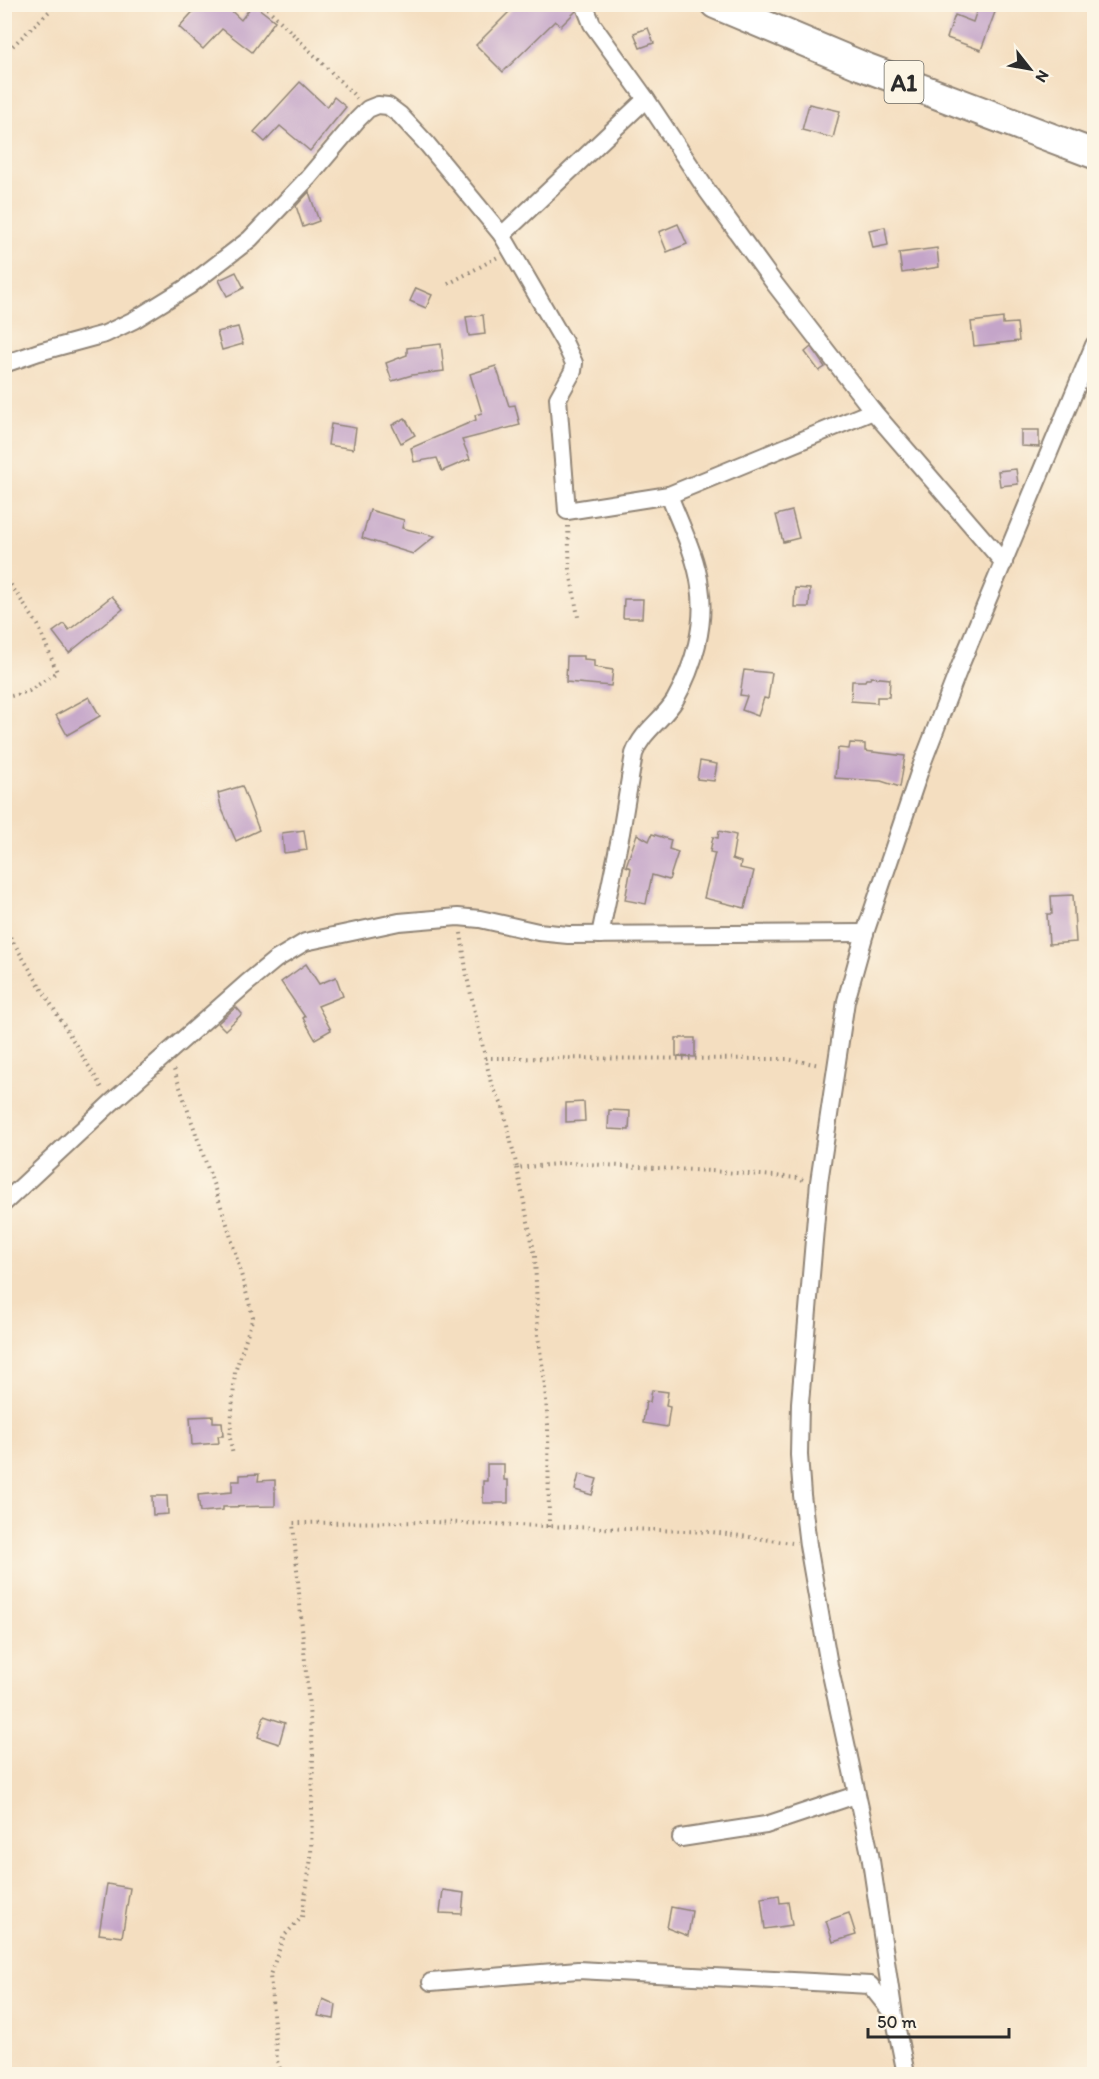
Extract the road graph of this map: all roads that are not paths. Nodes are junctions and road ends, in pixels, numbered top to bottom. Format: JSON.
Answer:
{"nodes":[{"id":1,"x":584,"y":4,"type":"edge"},
{"id":2,"x":715,"y":4,"type":"edge"},
{"id":3,"x":646,"y":99,"type":"junction"},
{"id":4,"x":1095,"y":154,"type":"edge"},
{"id":5,"x":502,"y":235,"type":"junction"},
{"id":6,"x":1095,"y":345,"type":"edge"},
{"id":7,"x":4,"y":364,"type":"edge"},
{"id":8,"x":873,"y":411,"type":"junction"},
{"id":9,"x":669,"y":495,"type":"junction"},
{"id":10,"x":1004,"y":563,"type":"junction"},
{"id":11,"x":865,"y":933,"type":"junction"},
{"id":12,"x":600,"y":935,"type":"junction"},
{"id":13,"x":4,"y":1203,"type":"edge"},
{"id":14,"x":856,"y":1795,"type":"junction"},
{"id":15,"x":681,"y":1838,"type":"dead end"},
{"id":16,"x":431,"y":1982,"type":"dead end"},
{"id":17,"x":894,"y":2015,"type":"junction"},
{"id":18,"x":906,"y":2074,"type":"edge"}],
"edges":[{"from":1,"to":3,"type":"street"},
{"from":2,"to":4,"type":"highway","number":"A1"},
{"from":3,"to":5,"type":"street"},
{"from":3,"to":8,"type":"street"},
{"from":5,"to":7,"type":"street"},
{"from":5,"to":9,"type":"street"},
{"from":6,"to":10,"type":"street"},
{"from":8,"to":9,"type":"street"},
{"from":8,"to":10,"type":"street"},
{"from":9,"to":12,"type":"street"},
{"from":10,"to":11,"type":"street"},
{"from":11,"to":12,"type":"street"},
{"from":11,"to":14,"type":"street"},
{"from":12,"to":13,"type":"street"},
{"from":14,"to":15,"type":"street"},
{"from":14,"to":17,"type":"street"},
{"from":16,"to":17,"type":"street"},
{"from":17,"to":18,"type":"street"}]}
